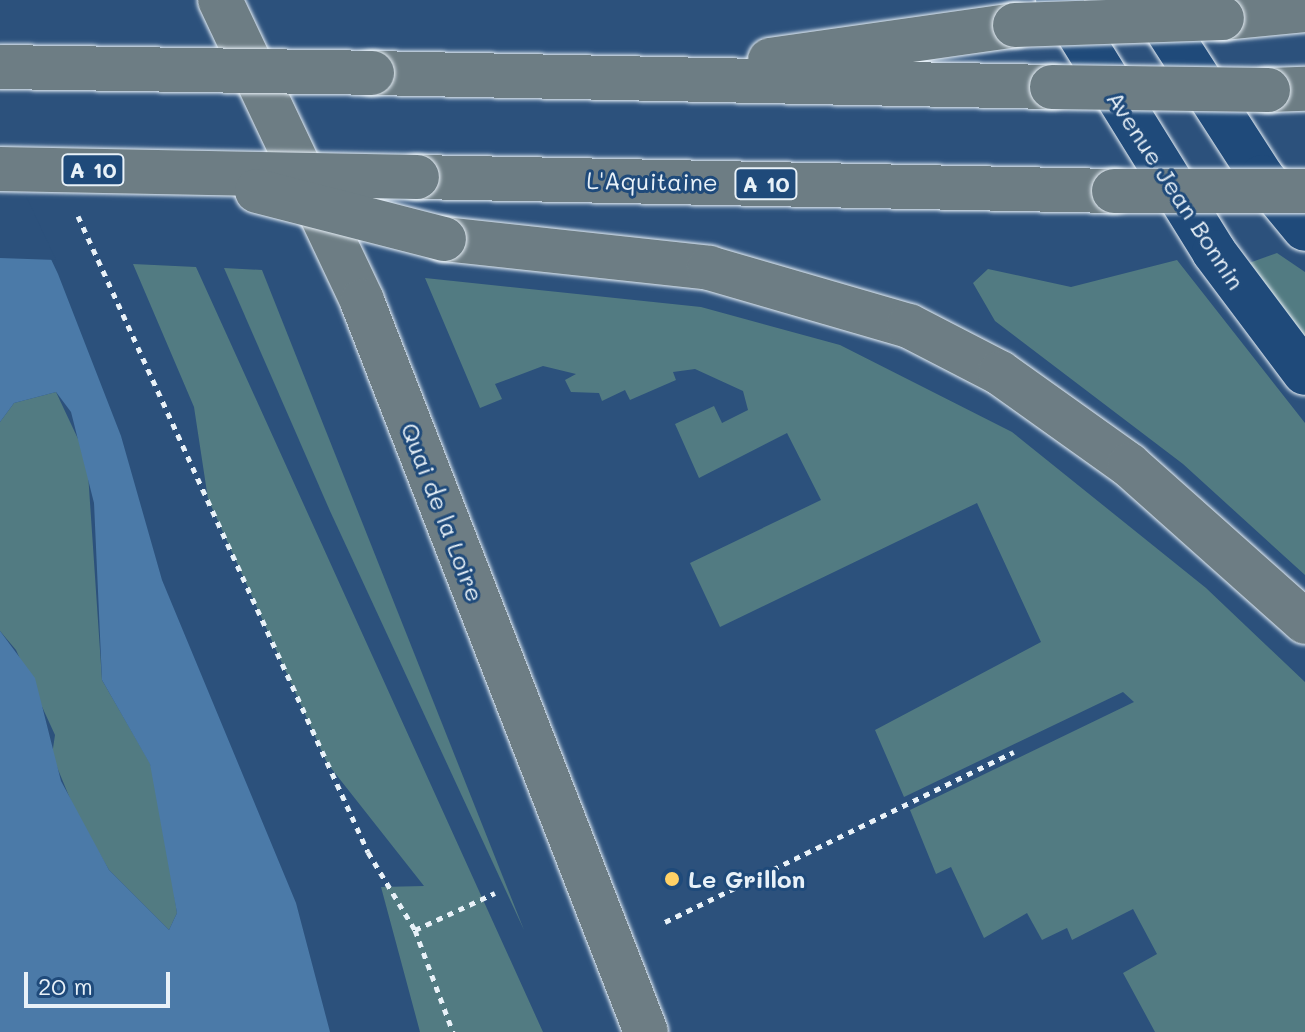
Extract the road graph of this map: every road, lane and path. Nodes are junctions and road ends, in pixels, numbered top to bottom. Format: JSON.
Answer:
{"nodes":[{"id":1,"x":220,"y":0,"type":"edge"},
{"id":2,"x":1148,"y":0,"type":"edge"},
{"id":3,"x":1075,"y":3,"type":"edge"},
{"id":4,"x":1305,"y":10,"type":"edge"},
{"id":5,"x":0,"y":67,"type":"edge"},
{"id":6,"x":640,"y":79,"type":"junction"},
{"id":7,"x":1286,"y":89,"type":"edge"},
{"id":8,"x":0,"y":169,"type":"edge"},
{"id":9,"x":185,"y":172,"type":"junction"},
{"id":10,"x":1305,"y":191,"type":"edge"},
{"id":11,"x":75,"y":208,"type":"dead end"},
{"id":12,"x":1305,"y":229,"type":"edge"},
{"id":13,"x":1305,"y":373,"type":"edge"},
{"id":14,"x":1305,"y":622,"type":"edge"},
{"id":15,"x":1014,"y":752,"type":"dead end"},
{"id":16,"x":495,"y":893,"type":"dead end"},
{"id":17,"x":665,"y":922,"type":"dead end"},
{"id":18,"x":415,"y":930,"type":"junction"},
{"id":19,"x":453,"y":1032,"type":"edge"},
{"id":20,"x":646,"y":1032,"type":"edge"}],
"edges":[{"from":1,"to":20,"type":"main road","name":"Quai de la Loire"},
{"from":2,"to":12,"type":"street"},
{"from":3,"to":13,"type":"street","name":"Avenue Jean Bonnin"},
{"from":4,"to":6,"type":"main road","bridge":true},
{"from":5,"to":6,"type":"main road","bridge":true},
{"from":6,"to":7,"type":"main road","bridge":true},
{"from":8,"to":9,"type":"main road","name":"L'Aquitaine","number":"A 10","bridge":true},
{"from":9,"to":10,"type":"main road","name":"L'Aquitaine","number":"A 10","bridge":true},
{"from":9,"to":14,"type":"main road","bridge":true},
{"from":11,"to":18,"type":"path"},
{"from":15,"to":17,"type":"path"},
{"from":16,"to":18,"type":"path"},
{"from":18,"to":19,"type":"path"}]}
